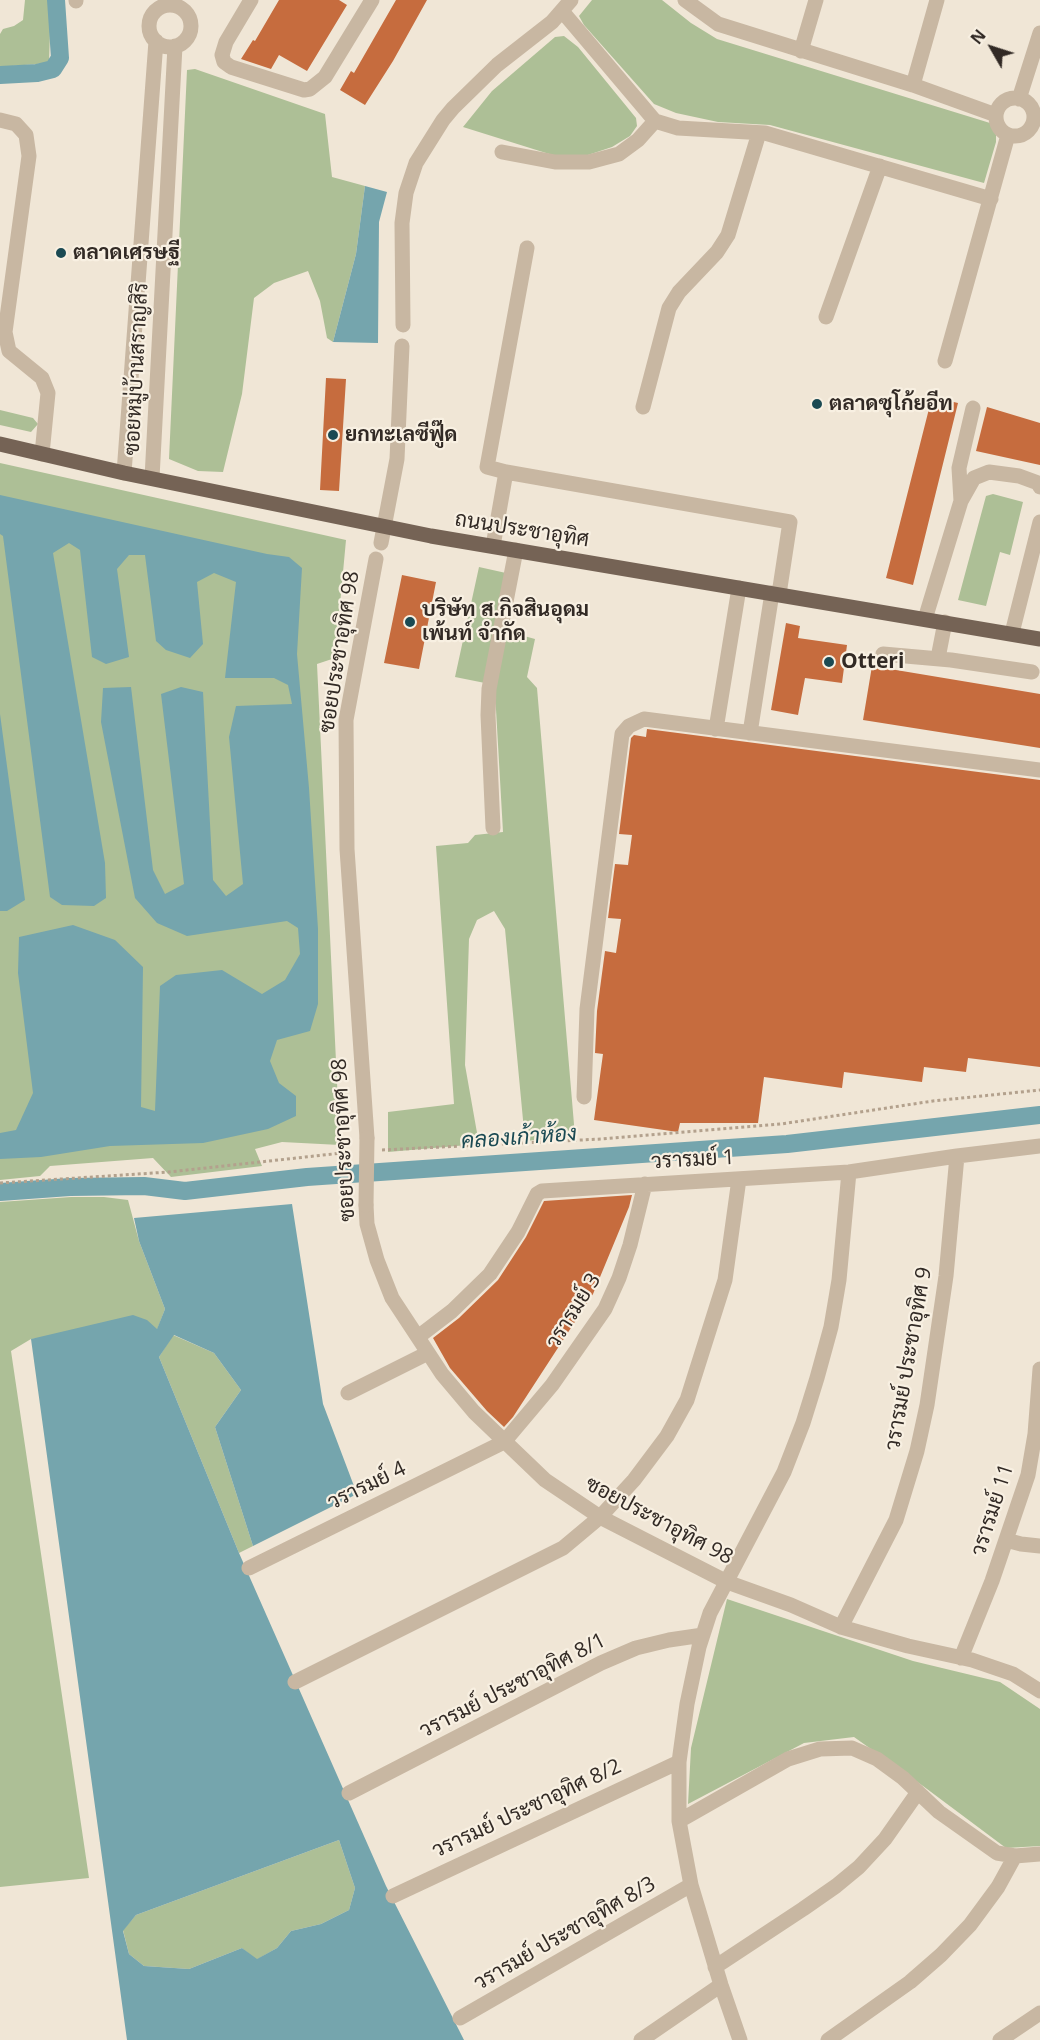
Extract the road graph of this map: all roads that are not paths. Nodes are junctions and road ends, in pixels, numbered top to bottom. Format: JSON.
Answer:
{"nodes":[{"id":1,"x":251,"y":0,"type":"edge"},
{"id":2,"x":372,"y":0,"type":"edge"},
{"id":3,"x":816,"y":0,"type":"edge"},
{"id":4,"x":937,"y":0,"type":"edge"},
{"id":5,"x":690,"y":2,"type":"edge"},
{"id":6,"x":159,"y":4,"type":"edge"},
{"id":7,"x":180,"y":4,"type":"edge"},
{"id":8,"x":566,"y":6,"type":"edge"},
{"id":9,"x":1040,"y":33,"type":"edge"},
{"id":10,"x":156,"y":41,"type":"junction"},
{"id":11,"x":175,"y":46,"type":"junction"},
{"id":12,"x":801,"y":51,"type":"junction"},
{"id":13,"x":913,"y":85,"type":"junction"},
{"id":14,"x":1019,"y":99,"type":"junction"},
{"id":15,"x":1036,"y":113,"type":"edge"},
{"id":16,"x":996,"y":115,"type":"junction"},
{"id":17,"x":0,"y":120,"type":"edge"},
{"id":18,"x":655,"y":121,"type":"junction"},
{"id":19,"x":759,"y":133,"type":"junction"},
{"id":20,"x":1016,"y":135,"type":"junction"},
{"id":21,"x":1040,"y":136,"type":"edge"},
{"id":22,"x":502,"y":152,"type":"dead end"},
{"id":23,"x":880,"y":166,"type":"junction"},
{"id":24,"x":991,"y":199,"type":"junction"},
{"id":25,"x":527,"y":248,"type":"dead end"},
{"id":26,"x":826,"y":317,"type":"dead end"},
{"id":27,"x":403,"y":325,"type":"dead end"},
{"id":28,"x":402,"y":346,"type":"dead end"},
{"id":29,"x":945,"y":361,"type":"dead end"},
{"id":30,"x":643,"y":407,"type":"dead end"},
{"id":31,"x":973,"y":408,"type":"dead end"},
{"id":32,"x":0,"y":444,"type":"edge"},
{"id":33,"x":42,"y":454,"type":"junction"},
{"id":34,"x":506,"y":472,"type":"junction"},
{"id":35,"x":124,"y":473,"type":"junction"},
{"id":36,"x":152,"y":478,"type":"junction"},
{"id":37,"x":1040,"y":486,"type":"edge"},
{"id":38,"x":961,"y":501,"type":"junction"},
{"id":39,"x":1040,"y":522,"type":"edge"},
{"id":40,"x":384,"y":526,"type":"junction"},
{"id":41,"x":381,"y":543,"type":"dead end"},
{"id":42,"x":493,"y":546,"type":"junction"},
{"id":43,"x":516,"y":549,"type":"junction"},
{"id":44,"x":376,"y":559,"type":"dead end"},
{"id":45,"x":739,"y":588,"type":"junction"},
{"id":46,"x":775,"y":594,"type":"junction"},
{"id":47,"x":925,"y":619,"type":"junction"},
{"id":48,"x":945,"y":622,"type":"junction"},
{"id":49,"x":1012,"y":633,"type":"junction"},
{"id":50,"x":1040,"y":639,"type":"edge"},
{"id":51,"x":883,"y":654,"type":"dead end"},
{"id":52,"x":938,"y":658,"type":"junction"},
{"id":53,"x":1032,"y":672,"type":"dead end"},
{"id":54,"x":716,"y":729,"type":"junction"},
{"id":55,"x":750,"y":733,"type":"junction"},
{"id":56,"x":1040,"y":770,"type":"edge"},
{"id":57,"x":493,"y":828,"type":"dead end"},
{"id":58,"x":584,"y":1097,"type":"dead end"},
{"id":59,"x":1040,"y":1146,"type":"edge"},
{"id":60,"x":957,"y":1156,"type":"junction"},
{"id":61,"x":849,"y":1172,"type":"junction"},
{"id":62,"x":739,"y":1179,"type":"junction"},
{"id":63,"x":645,"y":1184,"type":"junction"},
{"id":64,"x":418,"y":1337,"type":"junction"},
{"id":65,"x":428,"y":1353,"type":"junction"},
{"id":66,"x":1040,"y":1369,"type":"edge"},
{"id":67,"x":348,"y":1393,"type":"dead end"},
{"id":68,"x":1038,"y":1434,"type":"edge"},
{"id":69,"x":504,"y":1442,"type":"junction"},
{"id":70,"x":600,"y":1517,"type":"junction"},
{"id":71,"x":1006,"y":1540,"type":"junction"},
{"id":72,"x":1040,"y":1546,"type":"edge"},
{"id":73,"x":249,"y":1568,"type":"dead end"},
{"id":74,"x":727,"y":1582,"type":"junction"},
{"id":75,"x":841,"y":1627,"type":"junction"},
{"id":76,"x":703,"y":1635,"type":"junction"},
{"id":77,"x":961,"y":1658,"type":"junction"},
{"id":78,"x":295,"y":1682,"type":"dead end"},
{"id":79,"x":1040,"y":1690,"type":"edge"},
{"id":80,"x":679,"y":1762,"type":"junction"},
{"id":81,"x":918,"y":1792,"type":"junction"},
{"id":82,"x":349,"y":1793,"type":"dead end"},
{"id":83,"x":679,"y":1821,"type":"junction"},
{"id":84,"x":1040,"y":1854,"type":"edge"},
{"id":85,"x":1015,"y":1856,"type":"junction"},
{"id":86,"x":691,"y":1885,"type":"junction"},
{"id":87,"x":393,"y":1896,"type":"dead end"},
{"id":88,"x":715,"y":1967,"type":"junction"},
{"id":89,"x":721,"y":1985,"type":"junction"},
{"id":90,"x":1040,"y":2013,"type":"edge"},
{"id":91,"x":459,"y":2018,"type":"dead end"},
{"id":92,"x":642,"y":2040,"type":"edge"},
{"id":93,"x":740,"y":2040,"type":"edge"},
{"id":94,"x":828,"y":2040,"type":"edge"},
{"id":95,"x":1000,"y":2040,"type":"edge"}],
"edges":[{"from":1,"to":2,"type":"street"},
{"from":3,"to":12,"type":"street"},
{"from":4,"to":13,"type":"street"},
{"from":5,"to":12,"type":"street"},
{"from":6,"to":7,"type":"street","name":"ซอยหมู่บ้านสราญสิริ"},
{"from":6,"to":10,"type":"street","name":"ซอยหมู่บ้านสราญสิริ"},
{"from":7,"to":11,"type":"street","name":"ซอยหมู่บ้านสราญสิริ"},
{"from":8,"to":18,"type":"street"},
{"from":8,"to":27,"type":"street"},
{"from":9,"to":14,"type":"street"},
{"from":10,"to":11,"type":"street"},
{"from":10,"to":35,"type":"street","name":"ซอยหมู่บ้านสราญสิริ"},
{"from":11,"to":36,"type":"street","name":"ซอยหมู่บ้านสราญสิริ"},
{"from":12,"to":13,"type":"street"},
{"from":13,"to":16,"type":"street"},
{"from":14,"to":15,"type":"street"},
{"from":14,"to":16,"type":"street"},
{"from":15,"to":20,"type":"street"},
{"from":16,"to":20,"type":"street"},
{"from":17,"to":33,"type":"street"},
{"from":18,"to":19,"type":"street"},
{"from":18,"to":22,"type":"street"},
{"from":19,"to":23,"type":"street"},
{"from":19,"to":30,"type":"street"},
{"from":20,"to":21,"type":"street"},
{"from":20,"to":24,"type":"street"},
{"from":23,"to":24,"type":"street"},
{"from":23,"to":26,"type":"street"},
{"from":24,"to":29,"type":"street"},
{"from":25,"to":34,"type":"street"},
{"from":28,"to":40,"type":"street"},
{"from":31,"to":38,"type":"street"},
{"from":32,"to":33,"type":"main road","name":"ถนนประชาอุทิศ"},
{"from":33,"to":35,"type":"main road","name":"ถนนประชาอุทิศ"},
{"from":34,"to":42,"type":"street"},
{"from":34,"to":46,"type":"street"},
{"from":35,"to":36,"type":"main road","name":"ถนนประชาอุทิศ"},
{"from":36,"to":40,"type":"main road","name":"ถนนประชาอุทิศ"},
{"from":37,"to":38,"type":"street"},
{"from":38,"to":47,"type":"street"},
{"from":39,"to":49,"type":"street"},
{"from":40,"to":41,"type":"street"},
{"from":40,"to":42,"type":"main road","name":"ถนนประชาอุทิศ"},
{"from":42,"to":43,"type":"main road","name":"ถนนประชาอุทิศ"},
{"from":43,"to":45,"type":"main road","name":"ถนนประชาอุทิศ"},
{"from":43,"to":57,"type":"street"},
{"from":44,"to":64,"type":"street","name":"ซอยประชาอุทิศ 98","bridge":true},
{"from":45,"to":46,"type":"main road","name":"ถนนประชาอุทิศ"},
{"from":45,"to":54,"type":"street"},
{"from":46,"to":47,"type":"main road","name":"ถนนประชาอุทิศ"},
{"from":46,"to":55,"type":"street"},
{"from":47,"to":48,"type":"main road","name":"ถนนประชาอุทิศ"},
{"from":48,"to":49,"type":"main road","name":"ถนนประชาอุทิศ"},
{"from":48,"to":52,"type":"street"},
{"from":49,"to":50,"type":"main road","name":"ถนนประชาอุทิศ"},
{"from":51,"to":52,"type":"street"},
{"from":52,"to":53,"type":"street"},
{"from":54,"to":55,"type":"street"},
{"from":54,"to":58,"type":"street"},
{"from":55,"to":56,"type":"street"},
{"from":59,"to":60,"type":"street","name":"วรารมย์ 1"},
{"from":60,"to":61,"type":"street","name":"วรารมย์ 1"},
{"from":60,"to":75,"type":"street","name":"วรารมย์ ประชาอุทิศ 9"},
{"from":61,"to":62,"type":"street","name":"วรารมย์ 1"},
{"from":61,"to":74,"type":"street"},
{"from":62,"to":63,"type":"street","name":"วรารมย์ 1"},
{"from":62,"to":70,"type":"street"},
{"from":63,"to":64,"type":"street","name":"วรารมย์ 1"},
{"from":63,"to":69,"type":"street","name":"วรารมย์ 3"},
{"from":64,"to":65,"type":"street","name":"ซอยประชาอุทิศ 98"},
{"from":65,"to":67,"type":"street"},
{"from":65,"to":69,"type":"street","name":"ซอยประชาอุทิศ 98"},
{"from":66,"to":68,"type":"street","name":"วรารมย์ 11"},
{"from":68,"to":71,"type":"street","name":"วรารมย์ 11"},
{"from":69,"to":70,"type":"street","name":"ซอยประชาอุทิศ 98"},
{"from":69,"to":73,"type":"street","name":"วรารมย์ 4"},
{"from":70,"to":74,"type":"street","name":"ซอยประชาอุทิศ 98"},
{"from":70,"to":78,"type":"street"},
{"from":71,"to":72,"type":"street"},
{"from":71,"to":77,"type":"street","name":"วรารมย์ 11"},
{"from":74,"to":75,"type":"street","name":"ซอยประชาอุทิศ 98"},
{"from":74,"to":76,"type":"street"},
{"from":75,"to":77,"type":"street","name":"ซอยประชาอุทิศ 98"},
{"from":76,"to":80,"type":"street"},
{"from":76,"to":82,"type":"street","name":"วรารมย์ ประชาอุทิศ 8/1"},
{"from":77,"to":79,"type":"street","name":"ซอยประชาอุทิศ 98"},
{"from":80,"to":83,"type":"street"},
{"from":80,"to":87,"type":"street","name":"วรารมย์ ประชาอุทิศ 8/2"},
{"from":81,"to":83,"type":"street"},
{"from":81,"to":85,"type":"street"},
{"from":81,"to":88,"type":"street"},
{"from":83,"to":86,"type":"street"},
{"from":84,"to":85,"type":"street"},
{"from":85,"to":94,"type":"street"},
{"from":86,"to":88,"type":"street"},
{"from":86,"to":91,"type":"street","name":"วรารมย์ ประชาอุทิศ 8/3"},
{"from":88,"to":89,"type":"street"},
{"from":89,"to":92,"type":"street"},
{"from":89,"to":93,"type":"street"},
{"from":90,"to":95,"type":"street"}]}
